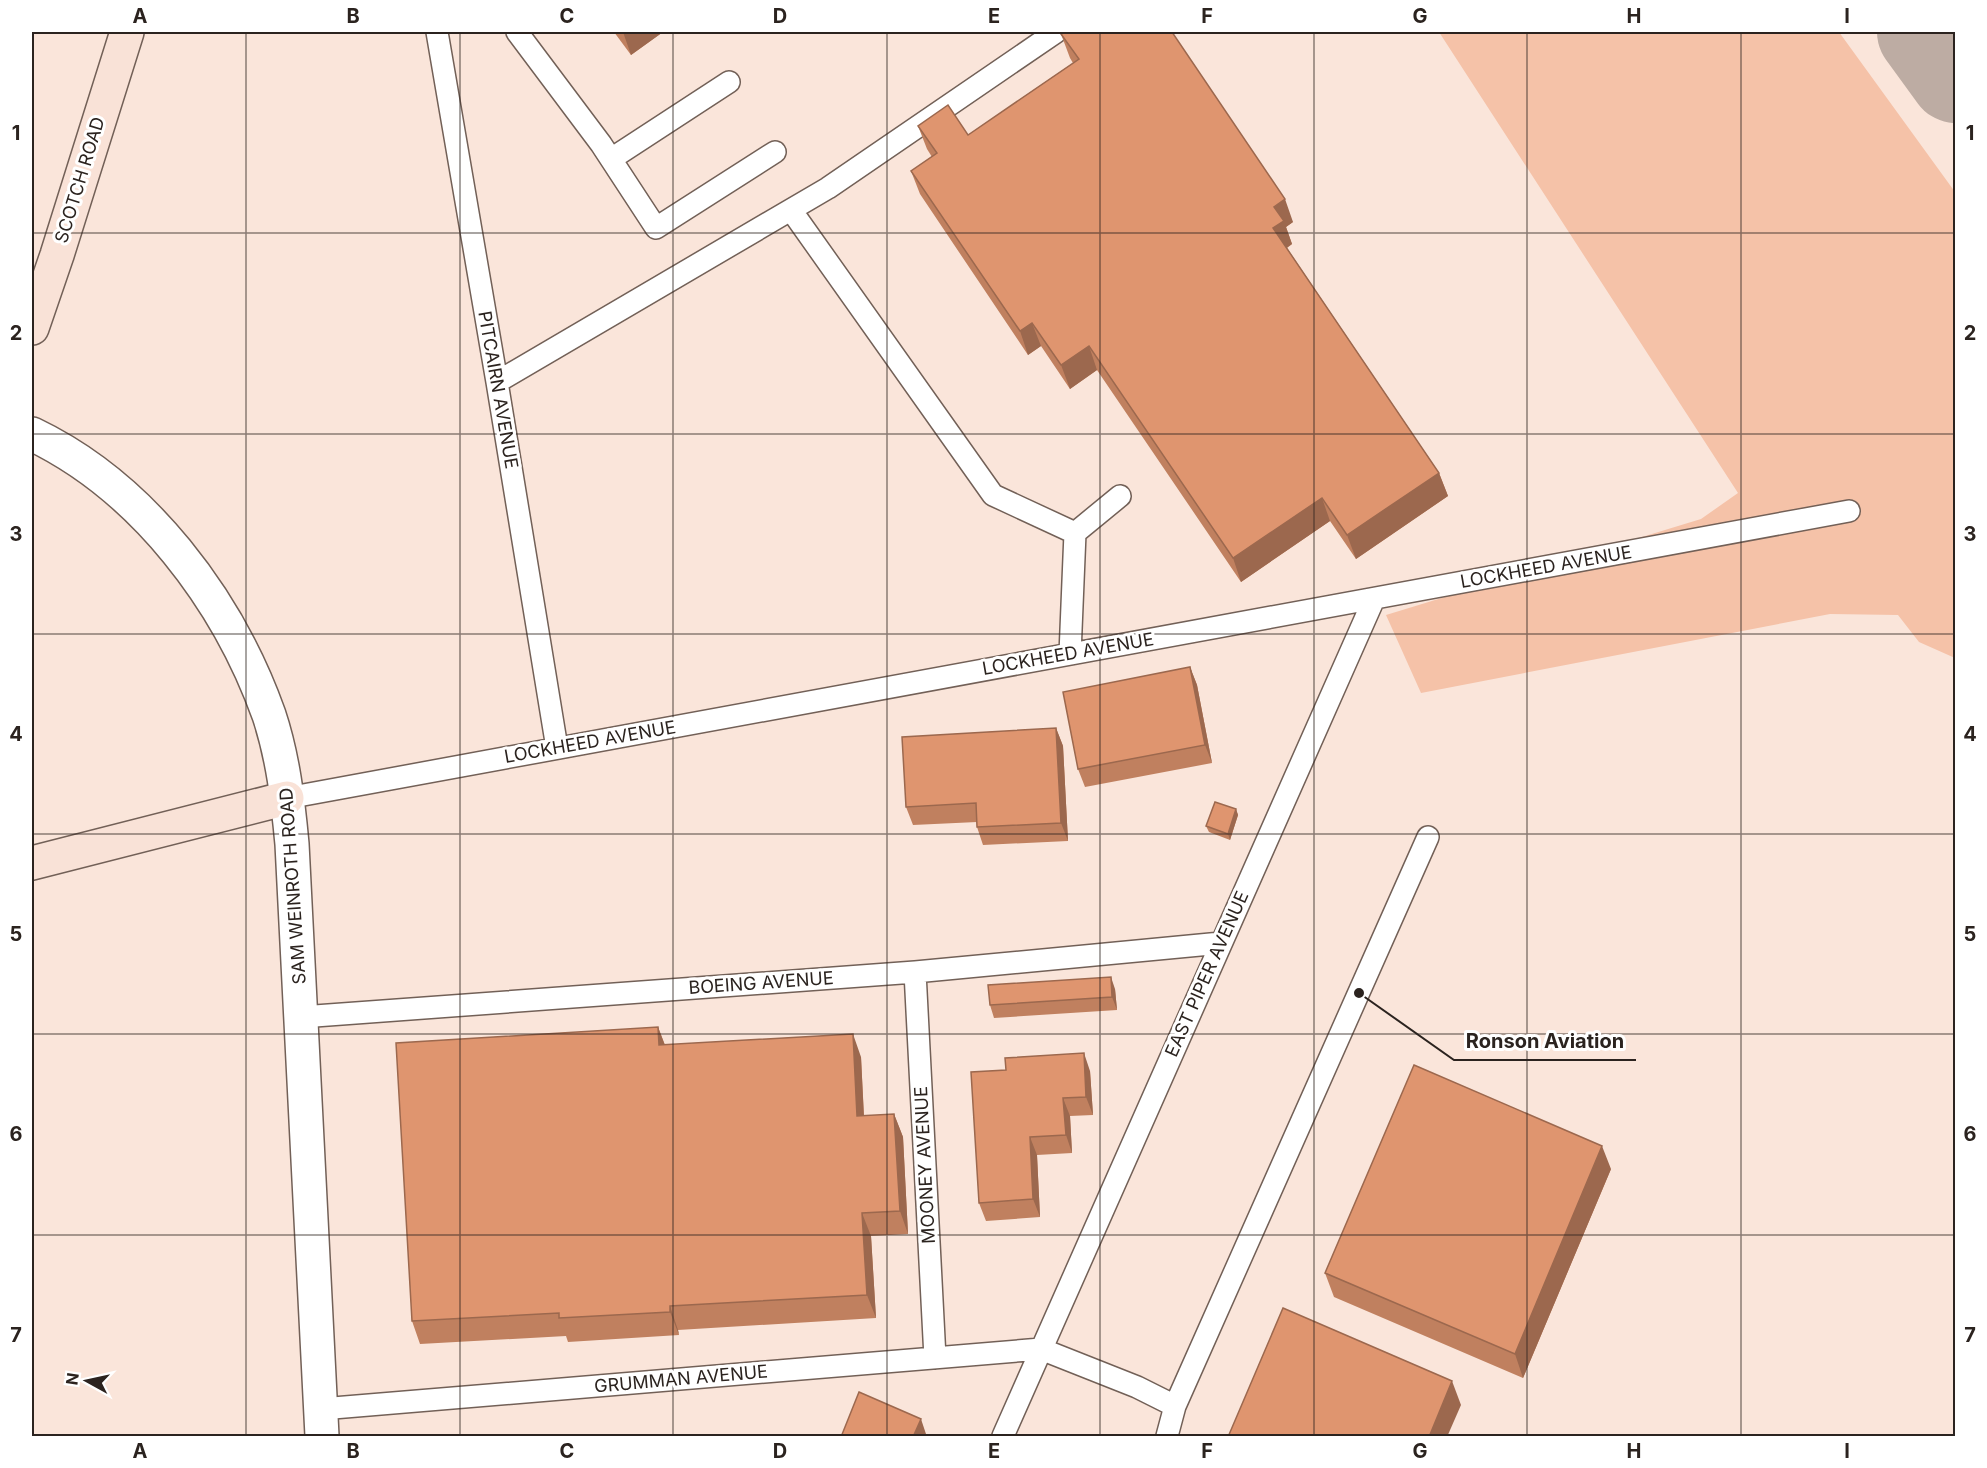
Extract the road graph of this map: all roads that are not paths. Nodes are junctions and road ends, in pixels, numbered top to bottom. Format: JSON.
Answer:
{"nodes":[{"id":1,"x":127,"y":32,"type":"edge"},
{"id":2,"x":437,"y":32,"type":"edge"},
{"id":3,"x":517,"y":32,"type":"edge"},
{"id":4,"x":1056,"y":32,"type":"edge"},
{"id":5,"x":729,"y":82,"type":"dead end"},
{"id":6,"x":775,"y":152,"type":"dead end"},
{"id":7,"x":611,"y":159,"type":"junction"},
{"id":8,"x":791,"y":210,"type":"junction"},
{"id":9,"x":32,"y":328,"type":"edge"},
{"id":10,"x":497,"y":382,"type":"junction"},
{"id":11,"x":32,"y":434,"type":"edge"},
{"id":12,"x":1120,"y":496,"type":"dead end"},
{"id":13,"x":1849,"y":512,"type":"dead end"},
{"id":14,"x":1075,"y":533,"type":"junction"},
{"id":15,"x":1374,"y":599,"type":"junction"},
{"id":16,"x":1071,"y":654,"type":"junction"},
{"id":17,"x":557,"y":748,"type":"junction"},
{"id":18,"x":287,"y":798,"type":"junction"},
{"id":19,"x":1428,"y":837,"type":"dead end"},
{"id":20,"x":32,"y":863,"type":"edge"},
{"id":21,"x":1221,"y":943,"type":"junction"},
{"id":22,"x":915,"y":972,"type":"junction"},
{"id":23,"x":301,"y":1017,"type":"junction"},
{"id":24,"x":1041,"y":1349,"type":"junction"},
{"id":25,"x":935,"y":1358,"type":"junction"},
{"id":26,"x":1175,"y":1406,"type":"junction"},
{"id":27,"x":321,"y":1423,"type":"edge"},
{"id":28,"x":1003,"y":1437,"type":"edge"},
{"id":29,"x":1167,"y":1437,"type":"edge"}],
"edges":[{"from":1,"to":9,"type":"main road","name":"SCOTCH ROAD"},
{"from":2,"to":10,"type":"lane","name":"PITCAIRN AVENUE"},
{"from":3,"to":7,"type":"lane"},
{"from":4,"to":8,"type":"lane"},
{"from":5,"to":7,"type":"lane"},
{"from":6,"to":7,"type":"lane"},
{"from":8,"to":10,"type":"lane"},
{"from":8,"to":14,"type":"lane"},
{"from":10,"to":17,"type":"lane","name":"PITCAIRN AVENUE"},
{"from":11,"to":18,"type":"street","name":"SAM WEINROTH ROAD"},
{"from":12,"to":14,"type":"lane"},
{"from":13,"to":15,"type":"lane","name":"LOCKHEED AVENUE"},
{"from":14,"to":16,"type":"lane"},
{"from":15,"to":16,"type":"lane","name":"LOCKHEED AVENUE"},
{"from":15,"to":21,"type":"lane","name":"EAST PIPER AVENUE"},
{"from":16,"to":17,"type":"lane","name":"LOCKHEED AVENUE"},
{"from":17,"to":18,"type":"lane","name":"LOCKHEED AVENUE"},
{"from":18,"to":20,"type":"main road"},
{"from":18,"to":23,"type":"street","name":"SAM WEINROTH ROAD"},
{"from":19,"to":26,"type":"lane"},
{"from":21,"to":22,"type":"lane","name":"BOEING AVENUE"},
{"from":21,"to":24,"type":"lane","name":"EAST PIPER AVENUE"},
{"from":22,"to":23,"type":"lane","name":"BOEING AVENUE"},
{"from":22,"to":25,"type":"lane","name":"MOONEY AVENUE"},
{"from":23,"to":27,"type":"street","name":"SAM WEINROTH ROAD"},
{"from":24,"to":25,"type":"lane","name":"GRUMMAN AVENUE"},
{"from":24,"to":26,"type":"lane"},
{"from":24,"to":28,"type":"lane","name":"EAST PIPER AVENUE"},
{"from":25,"to":27,"type":"lane","name":"GRUMMAN AVENUE"},
{"from":26,"to":29,"type":"lane"}]}
